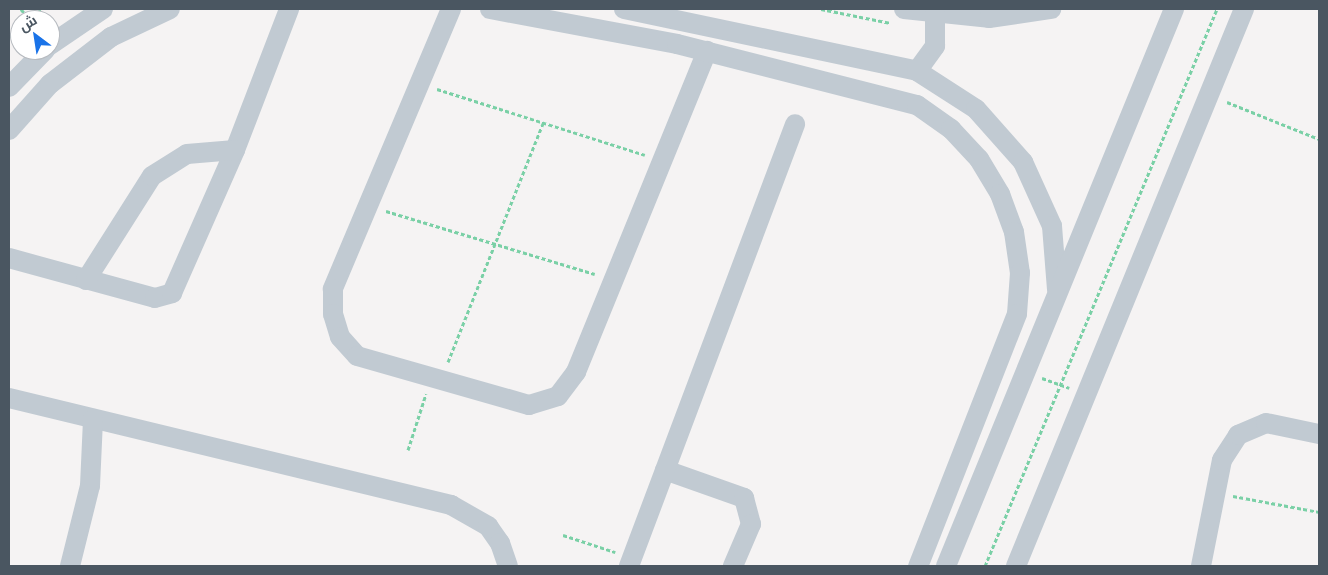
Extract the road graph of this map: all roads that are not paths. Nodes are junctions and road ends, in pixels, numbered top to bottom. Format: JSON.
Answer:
{"nodes":[{"id":1,"x":103,"y":9,"type":"edge"},
{"id":2,"x":170,"y":9,"type":"edge"},
{"id":3,"x":289,"y":9,"type":"edge"},
{"id":4,"x":451,"y":9,"type":"edge"},
{"id":5,"x":490,"y":9,"type":"edge"},
{"id":6,"x":624,"y":9,"type":"edge"},
{"id":7,"x":1051,"y":9,"type":"edge"},
{"id":8,"x":1174,"y":9,"type":"edge"},
{"id":9,"x":1244,"y":9,"type":"edge"},
{"id":10,"x":935,"y":15,"type":"junction"},
{"id":11,"x":903,"y":17,"type":"edge"},
{"id":12,"x":683,"y":24,"type":"junction"},
{"id":13,"x":60,"y":38,"type":"edge"},
{"id":14,"x":677,"y":44,"type":"junction"},
{"id":15,"x":707,"y":51,"type":"junction"},
{"id":16,"x":35,"y":60,"type":"edge"},
{"id":17,"x":917,"y":71,"type":"junction"},
{"id":18,"x":9,"y":87,"type":"edge"},
{"id":19,"x":795,"y":124,"type":"dead end"},
{"id":20,"x":9,"y":130,"type":"edge"},
{"id":21,"x":235,"y":150,"type":"junction"},
{"id":22,"x":9,"y":258,"type":"edge"},
{"id":23,"x":86,"y":280,"type":"junction"},
{"id":24,"x":1057,"y":293,"type":"junction"},
{"id":25,"x":9,"y":398,"type":"edge"},
{"id":26,"x":93,"y":419,"type":"junction"},
{"id":27,"x":1319,"y":434,"type":"edge"},
{"id":28,"x":665,"y":470,"type":"junction"},
{"id":29,"x":940,"y":510,"type":"junction"},
{"id":30,"x":965,"y":519,"type":"junction"},
{"id":31,"x":630,"y":562,"type":"edge"},
{"id":32,"x":70,"y":566,"type":"edge"},
{"id":33,"x":508,"y":566,"type":"edge"},
{"id":34,"x":733,"y":566,"type":"edge"},
{"id":35,"x":918,"y":566,"type":"edge"},
{"id":36,"x":946,"y":566,"type":"edge"},
{"id":37,"x":1016,"y":566,"type":"edge"},
{"id":38,"x":1201,"y":566,"type":"edge"}],
"edges":[{"from":1,"to":13,"type":"street"},
{"from":2,"to":20,"type":"street"},
{"from":3,"to":21,"type":"street"},
{"from":4,"to":15,"type":"street"},
{"from":5,"to":14,"type":"street"},
{"from":6,"to":12,"type":"street"},
{"from":7,"to":10,"type":"street"},
{"from":8,"to":24,"type":"street"},
{"from":9,"to":37,"type":"street"},
{"from":10,"to":11,"type":"street"},
{"from":10,"to":17,"type":"street"},
{"from":12,"to":14,"type":"street"},
{"from":12,"to":17,"type":"street"},
{"from":14,"to":15,"type":"street"},
{"from":15,"to":29,"type":"street"},
{"from":16,"to":18,"type":"street"},
{"from":17,"to":24,"type":"street"},
{"from":19,"to":28,"type":"street"},
{"from":21,"to":23,"type":"street"},
{"from":21,"to":23,"type":"street"},
{"from":22,"to":23,"type":"street"},
{"from":24,"to":30,"type":"street"},
{"from":25,"to":26,"type":"street"},
{"from":26,"to":32,"type":"street"},
{"from":26,"to":33,"type":"street"},
{"from":27,"to":38,"type":"street"},
{"from":28,"to":31,"type":"street"},
{"from":28,"to":34,"type":"street"},
{"from":29,"to":30,"type":"street"},
{"from":29,"to":35,"type":"street"},
{"from":30,"to":36,"type":"street"}]}
